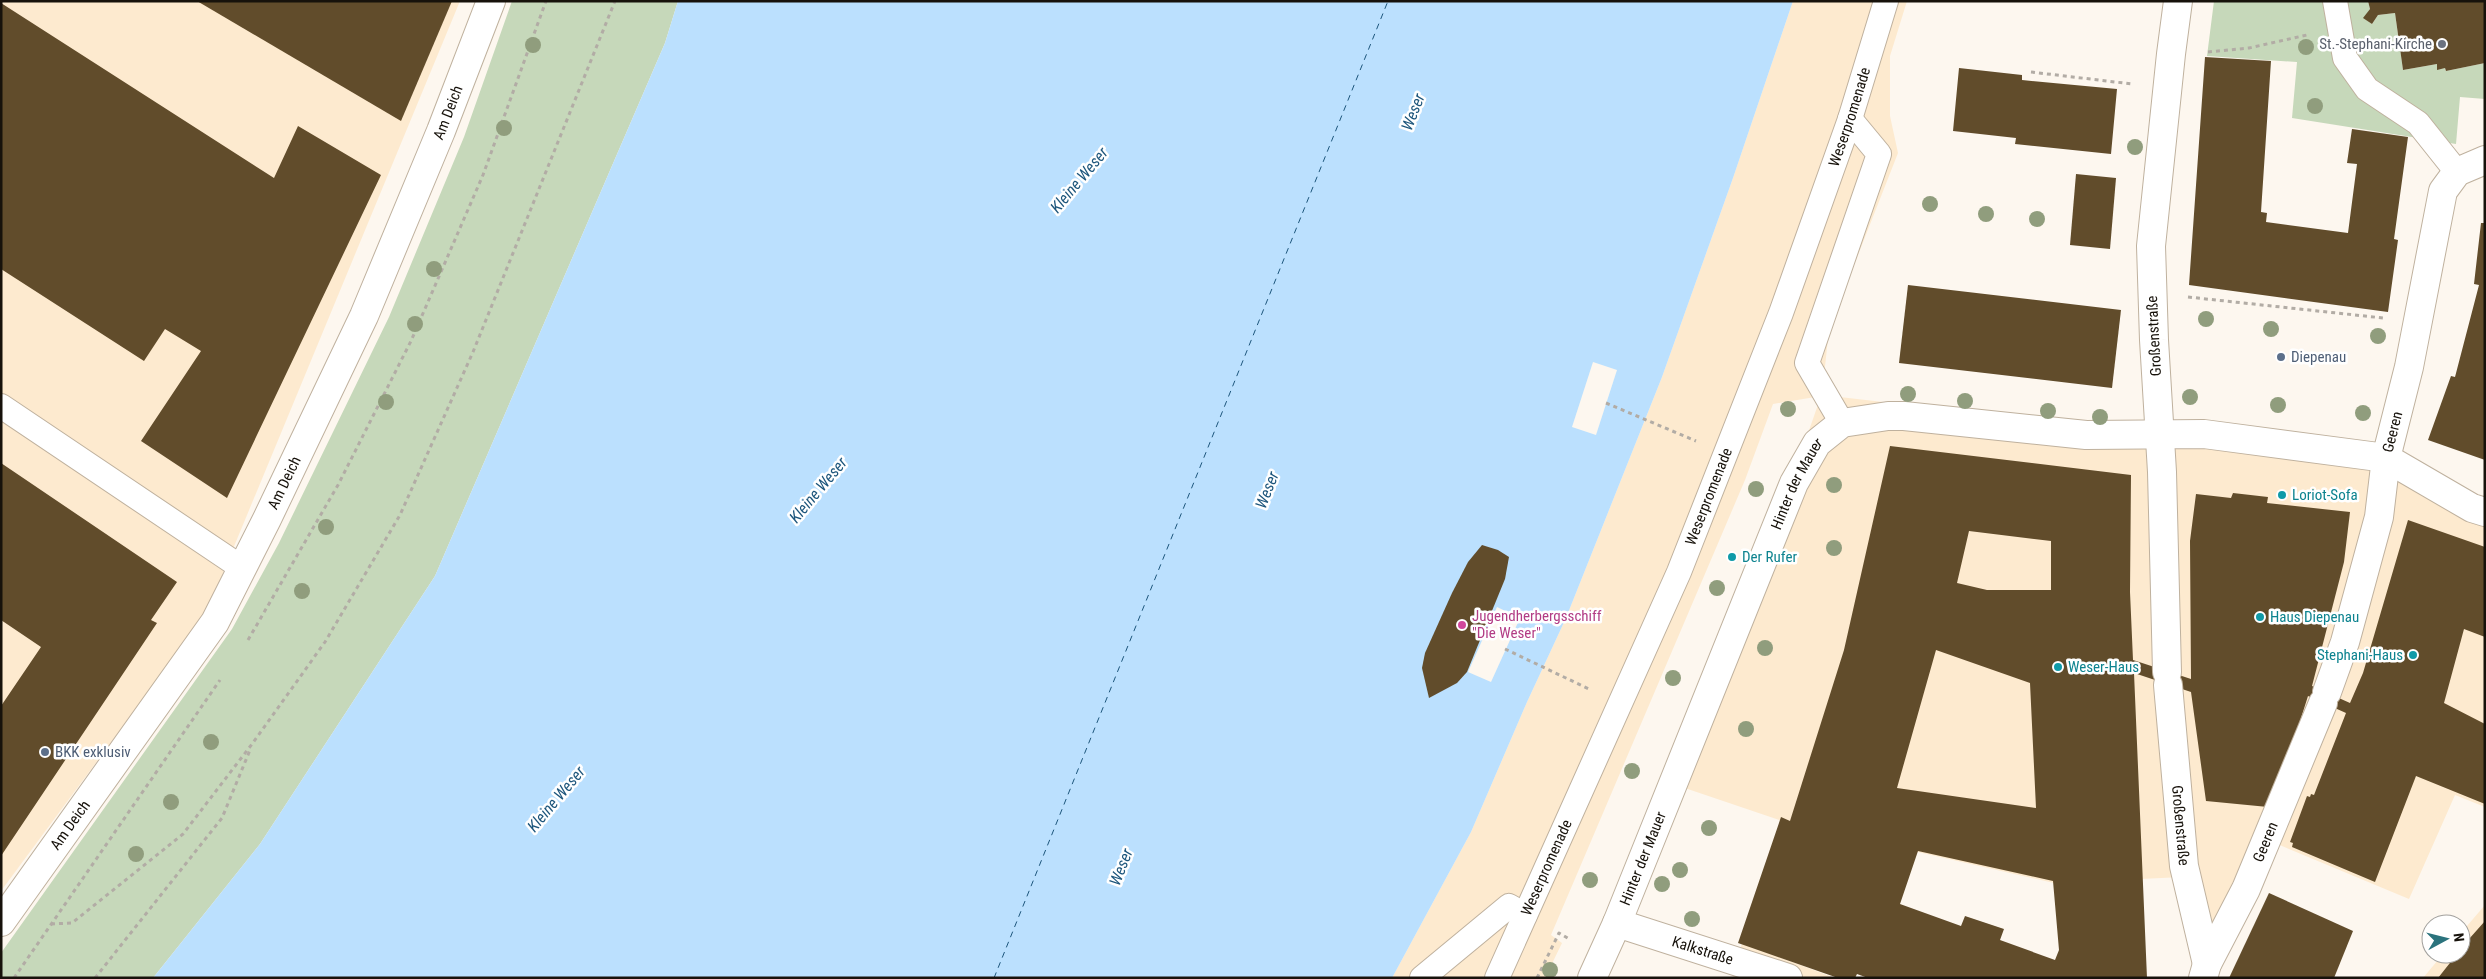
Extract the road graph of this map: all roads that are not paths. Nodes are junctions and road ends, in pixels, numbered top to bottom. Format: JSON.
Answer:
{"nodes":[{"id":1,"x":491,"y":1,"type":"edge"},
{"id":2,"x":1886,"y":1,"type":"edge"},
{"id":3,"x":2178,"y":1,"type":"edge"},
{"id":4,"x":2336,"y":1,"type":"edge"},
{"id":5,"x":1850,"y":119,"type":"junction"},
{"id":6,"x":2485,"y":160,"type":"edge"},
{"id":7,"x":2457,"y":172,"type":"junction"},
{"id":8,"x":1,"y":406,"type":"edge"},
{"id":9,"x":1842,"y":423,"type":"junction"},
{"id":10,"x":2160,"y":434,"type":"junction"},
{"id":11,"x":2386,"y":458,"type":"junction"},
{"id":12,"x":2485,"y":512,"type":"edge"},
{"id":13,"x":242,"y":568,"type":"junction"},
{"id":14,"x":1525,"y":915,"type":"junction"},
{"id":15,"x":1,"y":922,"type":"edge"},
{"id":16,"x":1617,"y":923,"type":"junction"},
{"id":17,"x":2205,"y":971,"type":"edge"},
{"id":18,"x":1422,"y":978,"type":"edge"},
{"id":19,"x":1497,"y":978,"type":"edge"},
{"id":20,"x":1592,"y":978,"type":"edge"},
{"id":21,"x":1788,"y":978,"type":"edge"}],
"edges":[{"from":1,"to":13,"type":"street","name":"Am Deich"},
{"from":2,"to":5,"type":"lane","name":"Weserpromenade"},
{"from":3,"to":10,"type":"street","name":"Großenstraße"},
{"from":4,"to":7,"type":"lane"},
{"from":5,"to":9,"type":"lane"},
{"from":5,"to":14,"type":"lane","name":"Weserpromenade"},
{"from":6,"to":7,"type":"street"},
{"from":7,"to":11,"type":"street","name":"Geeren"},
{"from":8,"to":13,"type":"lane"},
{"from":9,"to":10,"type":"street"},
{"from":9,"to":16,"type":"street","name":"Hinter der Mauer"},
{"from":10,"to":11,"type":"street"},
{"from":10,"to":17,"type":"street","name":"Großenstraße"},
{"from":11,"to":12,"type":"street"},
{"from":11,"to":17,"type":"street","name":"Geeren"},
{"from":13,"to":15,"type":"street","name":"Am Deich"},
{"from":14,"to":18,"type":"lane"},
{"from":14,"to":19,"type":"lane","name":"Weserpromenade"},
{"from":16,"to":20,"type":"street","name":"Hinter der Mauer"},
{"from":16,"to":21,"type":"street","name":"Kalkstraße"}]}
